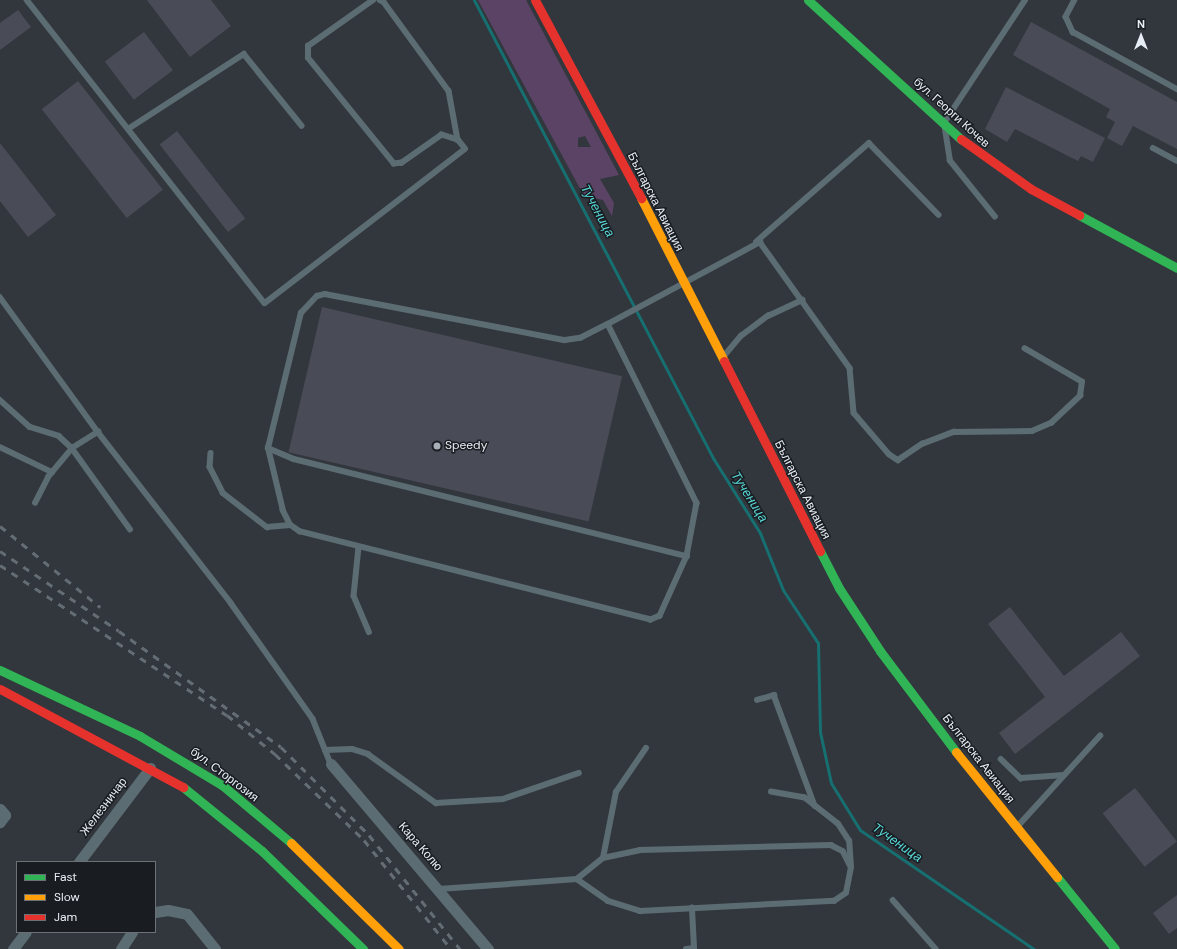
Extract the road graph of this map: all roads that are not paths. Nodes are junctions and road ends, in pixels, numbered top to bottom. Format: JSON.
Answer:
{"nodes":[{"id":1,"x":27,"y":0,"type":"edge"},
{"id":2,"x":373,"y":0,"type":"edge"},
{"id":3,"x":380,"y":0,"type":"edge"},
{"id":4,"x":535,"y":0,"type":"edge"},
{"id":5,"x":808,"y":0,"type":"edge"},
{"id":6,"x":1025,"y":0,"type":"edge"},
{"id":7,"x":1075,"y":0,"type":"edge"},
{"id":8,"x":1177,"y":89,"type":"edge"},
{"id":9,"x":944,"y":123,"type":"junction"},
{"id":10,"x":302,"y":126,"type":"dead end"},
{"id":11,"x":128,"y":129,"type":"junction"},
{"id":12,"x":458,"y":140,"type":"junction"},
{"id":13,"x":1153,"y":148,"type":"dead end"},
{"id":14,"x":1177,"y":161,"type":"edge"},
{"id":15,"x":939,"y":215,"type":"dead end"},
{"id":16,"x":995,"y":217,"type":"dead end"},
{"id":17,"x":756,"y":242,"type":"junction"},
{"id":18,"x":1176,"y":266,"type":"edge"},
{"id":19,"x":683,"y":284,"type":"junction"},
{"id":20,"x":0,"y":297,"type":"edge"},
{"id":21,"x":802,"y":300,"type":"junction"},
{"id":22,"x":608,"y":324,"type":"junction"},
{"id":23,"x":1024,"y":349,"type":"dead end"},
{"id":24,"x":721,"y":359,"type":"junction"},
{"id":25,"x":0,"y":400,"type":"edge"},
{"id":26,"x":98,"y":432,"type":"junction"},
{"id":27,"x":0,"y":447,"type":"edge"},
{"id":28,"x":72,"y":448,"type":"junction"},
{"id":29,"x":268,"y":448,"type":"junction"},
{"id":30,"x":211,"y":453,"type":"dead end"},
{"id":31,"x":52,"y":472,"type":"junction"},
{"id":32,"x":35,"y":503,"type":"dead end"},
{"id":33,"x":290,"y":525,"type":"junction"},
{"id":34,"x":130,"y":529,"type":"dead end"},
{"id":35,"x":359,"y":547,"type":"junction"},
{"id":36,"x":687,"y":556,"type":"junction"},
{"id":37,"x":369,"y":632,"type":"dead end"},
{"id":38,"x":0,"y":670,"type":"edge"},
{"id":39,"x":0,"y":689,"type":"edge"},
{"id":40,"x":757,"y":700,"type":"dead end"},
{"id":41,"x":1100,"y":736,"type":"dead end"},
{"id":42,"x":646,"y":748,"type":"dead end"},
{"id":43,"x":325,"y":750,"type":"junction"},
{"id":44,"x":1001,"y":759,"type":"dead end"},
{"id":45,"x":331,"y":764,"type":"joint"},
{"id":46,"x":150,"y":768,"type":"junction"},
{"id":47,"x":579,"y":773,"type":"dead end"},
{"id":48,"x":1064,"y":775,"type":"junction"},
{"id":49,"x":772,"y":792,"type":"dead end"},
{"id":50,"x":815,"y":807,"type":"junction"},
{"id":51,"x":1016,"y":828,"type":"junction"},
{"id":52,"x":603,"y":858,"type":"junction"},
{"id":53,"x":80,"y":861,"type":"edge"},
{"id":54,"x":851,"y":867,"type":"junction"},
{"id":55,"x":577,"y":879,"type":"junction"},
{"id":56,"x":439,"y":889,"type":"junction"},
{"id":57,"x":893,"y":900,"type":"dead end"},
{"id":58,"x":692,"y":908,"type":"junction"},
{"id":59,"x":156,"y":912,"type":"edge"},
{"id":60,"x":25,"y":933,"type":"edge"},
{"id":61,"x":131,"y":933,"type":"edge"},
{"id":62,"x":13,"y":949,"type":"edge"},
{"id":63,"x":121,"y":949,"type":"edge"},
{"id":64,"x":215,"y":949,"type":"edge"},
{"id":65,"x":363,"y":949,"type":"edge"},
{"id":66,"x":399,"y":949,"type":"edge"},
{"id":67,"x":488,"y":949,"type":"edge"},
{"id":68,"x":686,"y":949,"type":"edge"},
{"id":69,"x":936,"y":949,"type":"edge"},
{"id":70,"x":1115,"y":949,"type":"edge"}],
"edges":[{"from":1,"to":11,"type":"lane"},
{"from":2,"to":12,"type":"lane"},
{"from":3,"to":12,"type":"lane"},
{"from":4,"to":19,"type":"main road","name":"Българска Авиация"},
{"from":5,"to":9,"type":"main road","name":"бул. Георги Кочев"},
{"from":6,"to":9,"type":"lane"},
{"from":7,"to":8,"type":"lane"},
{"from":9,"to":16,"type":"lane"},
{"from":9,"to":18,"type":"main road","name":"бул. Георги Кочев"},
{"from":10,"to":11,"type":"lane"},
{"from":11,"to":12,"type":"lane"},
{"from":13,"to":14,"type":"lane"},
{"from":15,"to":17,"type":"lane"},
{"from":17,"to":19,"type":"lane"},
{"from":17,"to":21,"type":"lane"},
{"from":19,"to":22,"type":"lane"},
{"from":19,"to":24,"type":"main road","name":"Българска Авиация"},
{"from":20,"to":26,"type":"lane"},
{"from":21,"to":23,"type":"lane"},
{"from":21,"to":24,"type":"lane"},
{"from":22,"to":29,"type":"lane"},
{"from":22,"to":36,"type":"lane"},
{"from":24,"to":51,"type":"main road","name":"Българска Авиация"},
{"from":25,"to":28,"type":"lane"},
{"from":26,"to":28,"type":"lane"},
{"from":26,"to":43,"type":"lane"},
{"from":27,"to":31,"type":"lane"},
{"from":28,"to":31,"type":"lane"},
{"from":28,"to":34,"type":"lane"},
{"from":29,"to":33,"type":"lane"},
{"from":29,"to":36,"type":"lane"},
{"from":30,"to":33,"type":"lane"},
{"from":31,"to":32,"type":"lane"},
{"from":33,"to":35,"type":"lane"},
{"from":35,"to":36,"type":"lane"},
{"from":35,"to":37,"type":"lane"},
{"from":38,"to":66,"type":"main road","name":"бул. Сторгозия"},
{"from":39,"to":46,"type":"main road"},
{"from":40,"to":50,"type":"lane"},
{"from":41,"to":48,"type":"lane"},
{"from":42,"to":52,"type":"lane"},
{"from":43,"to":45,"type":"lane"},
{"from":43,"to":47,"type":"lane"},
{"from":44,"to":48,"type":"lane"},
{"from":45,"to":56,"type":"street","name":"Кара Колю"},
{"from":46,"to":53,"type":"street","name":"Железничар"},
{"from":46,"to":65,"type":"main road"},
{"from":48,"to":51,"type":"lane"},
{"from":49,"to":50,"type":"lane"},
{"from":50,"to":54,"type":"lane"},
{"from":51,"to":70,"type":"main road","name":"Българска Авиация"},
{"from":52,"to":54,"type":"lane"},
{"from":52,"to":55,"type":"lane"},
{"from":54,"to":58,"type":"lane"},
{"from":55,"to":56,"type":"lane"},
{"from":55,"to":58,"type":"lane"},
{"from":56,"to":67,"type":"street","name":"Кара Колю"},
{"from":57,"to":69,"type":"lane"},
{"from":58,"to":68,"type":"lane"},
{"from":59,"to":64,"type":"street"},
{"from":60,"to":62,"type":"street"},
{"from":61,"to":63,"type":"street"}]}
